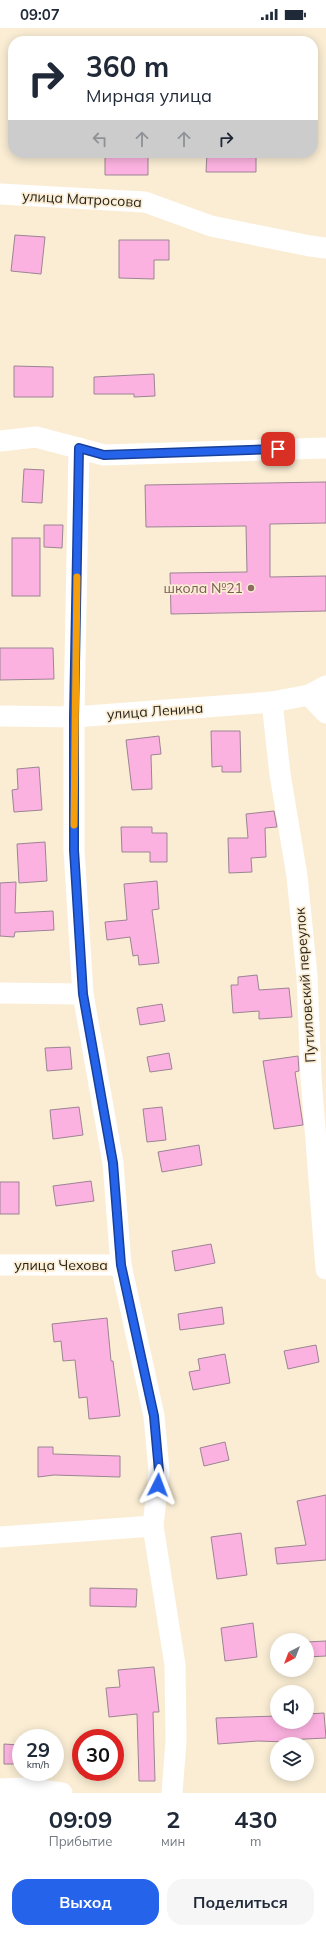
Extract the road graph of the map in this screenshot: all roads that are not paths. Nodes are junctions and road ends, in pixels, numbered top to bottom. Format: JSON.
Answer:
{"nodes":[{"id":1,"x":0,"y":194,"type":"edge"},
{"id":2,"x":326,"y":248,"type":"edge"},
{"id":3,"x":0,"y":441,"type":"edge"},
{"id":4,"x":79,"y":448,"type":"junction"},
{"id":5,"x":326,"y":448,"type":"edge"},
{"id":6,"x":317,"y":690,"type":"edge"},
{"id":7,"x":272,"y":702,"type":"junction"},
{"id":8,"x":326,"y":713,"type":"edge"},
{"id":9,"x":0,"y":716,"type":"edge"},
{"id":10,"x":74,"y":717,"type":"junction"},
{"id":11,"x":0,"y":993,"type":"edge"},
{"id":12,"x":83,"y":994,"type":"junction"},
{"id":13,"x":121,"y":1265,"type":"junction"},
{"id":14,"x":0,"y":1266,"type":"edge"},
{"id":15,"x":326,"y":1269,"type":"edge"},
{"id":16,"x":153,"y":1526,"type":"junction"},
{"id":17,"x":0,"y":1537,"type":"edge"},
{"id":18,"x":0,"y":1789,"type":"edge"},
{"id":19,"x":62,"y":1793,"type":"edge"},
{"id":20,"x":172,"y":1793,"type":"edge"}],
"edges":[{"from":1,"to":2,"type":"street","name":"улица Матросова"},
{"from":3,"to":4,"type":"street"},
{"from":4,"to":5,"type":"street"},
{"from":4,"to":10,"type":"street"},
{"from":6,"to":7,"type":"street","name":"улица Ленина"},
{"from":6,"to":8,"type":"street","name":"улица Ленина"},
{"from":7,"to":10,"type":"street","name":"улица Ленина"},
{"from":7,"to":15,"type":"street","name":"Путиловский переулок"},
{"from":9,"to":10,"type":"street","name":"улица Ленина"},
{"from":10,"to":12,"type":"street"},
{"from":11,"to":12,"type":"street"},
{"from":12,"to":13,"type":"street"},
{"from":13,"to":14,"type":"street","name":"улица Чехова"},
{"from":13,"to":16,"type":"street"},
{"from":16,"to":17,"type":"street"},
{"from":16,"to":20,"type":"street"},
{"from":18,"to":19,"type":"street"}]}
